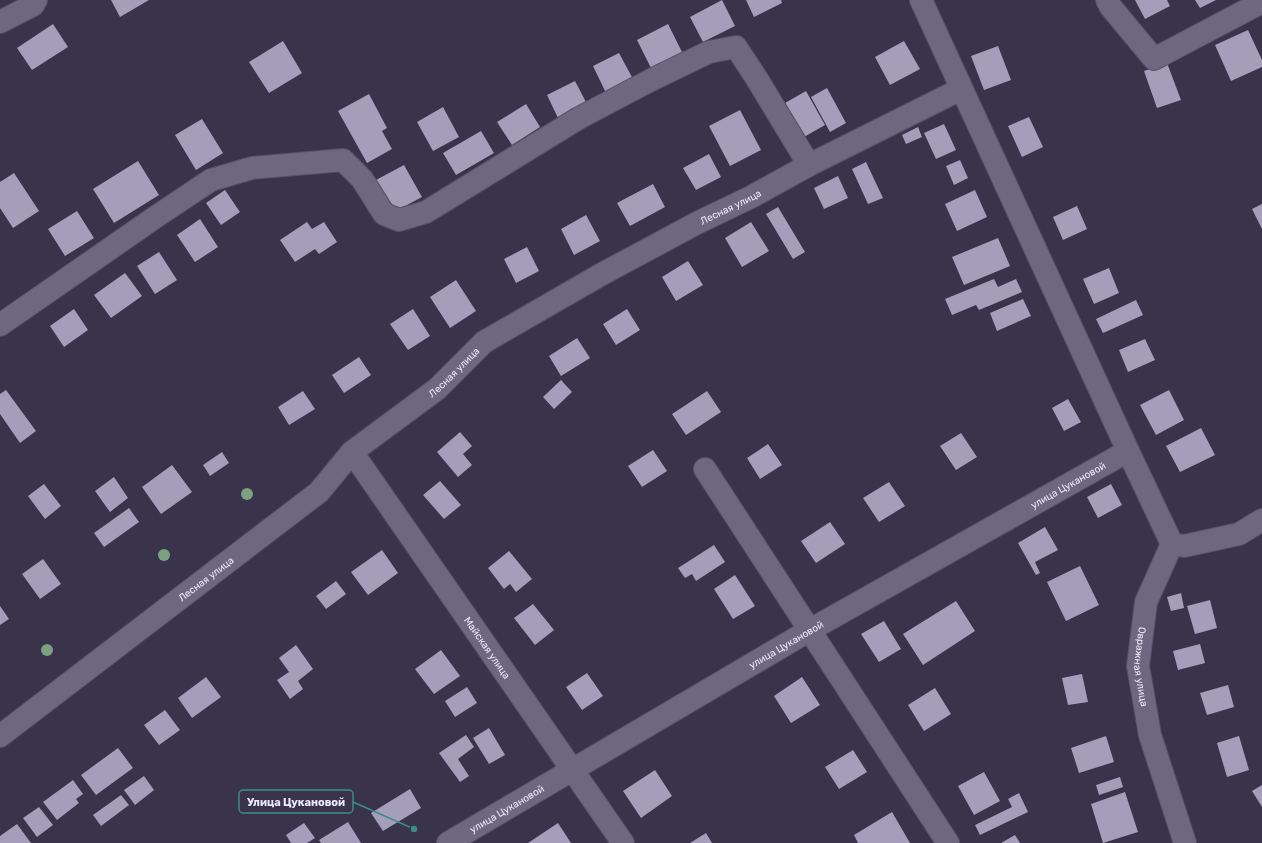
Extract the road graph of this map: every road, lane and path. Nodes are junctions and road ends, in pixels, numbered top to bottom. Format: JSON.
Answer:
{"nodes":[{"id":1,"x":36,"y":0,"type":"edge"},
{"id":2,"x":921,"y":0,"type":"edge"},
{"id":3,"x":1107,"y":0,"type":"edge"},
{"id":4,"x":1262,"y":2,"type":"edge"},
{"id":5,"x":0,"y":22,"type":"edge"},
{"id":6,"x":962,"y":89,"type":"junction"},
{"id":7,"x":809,"y":165,"type":"junction"},
{"id":8,"x":0,"y":325,"type":"edge"},
{"id":9,"x":352,"y":452,"type":"junction"},
{"id":10,"x":1128,"y":452,"type":"junction"},
{"id":11,"x":705,"y":469,"type":"dead end"},
{"id":12,"x":1262,"y":520,"type":"edge"},
{"id":13,"x":1172,"y":544,"type":"junction"},
{"id":14,"x":810,"y":630,"type":"junction"},
{"id":15,"x":0,"y":736,"type":"edge"},
{"id":16,"x":572,"y":771,"type":"junction"},
{"id":17,"x":448,"y":843,"type":"edge"},
{"id":18,"x":622,"y":843,"type":"edge"},
{"id":19,"x":948,"y":843,"type":"edge"},
{"id":20,"x":1185,"y":843,"type":"edge"}],
"edges":[{"from":1,"to":5,"type":"street"},
{"from":2,"to":6,"type":"street"},
{"from":3,"to":4,"type":"street"},
{"from":6,"to":7,"type":"street","name":"Лесная улица"},
{"from":6,"to":10,"type":"street"},
{"from":7,"to":8,"type":"street"},
{"from":7,"to":9,"type":"street","name":"Лесная улица"},
{"from":9,"to":15,"type":"street","name":"Лесная улица"},
{"from":9,"to":16,"type":"street","name":"Майская улица"},
{"from":10,"to":13,"type":"street"},
{"from":10,"to":14,"type":"street","name":"улица Цукановой"},
{"from":11,"to":14,"type":"street"},
{"from":12,"to":13,"type":"street"},
{"from":13,"to":20,"type":"street","name":"Овражная улица"},
{"from":14,"to":16,"type":"street","name":"улица Цукановой"},
{"from":14,"to":19,"type":"street"},
{"from":16,"to":17,"type":"street","name":"улица Цукановой"},
{"from":16,"to":18,"type":"street","name":"Майская улица"}]}
